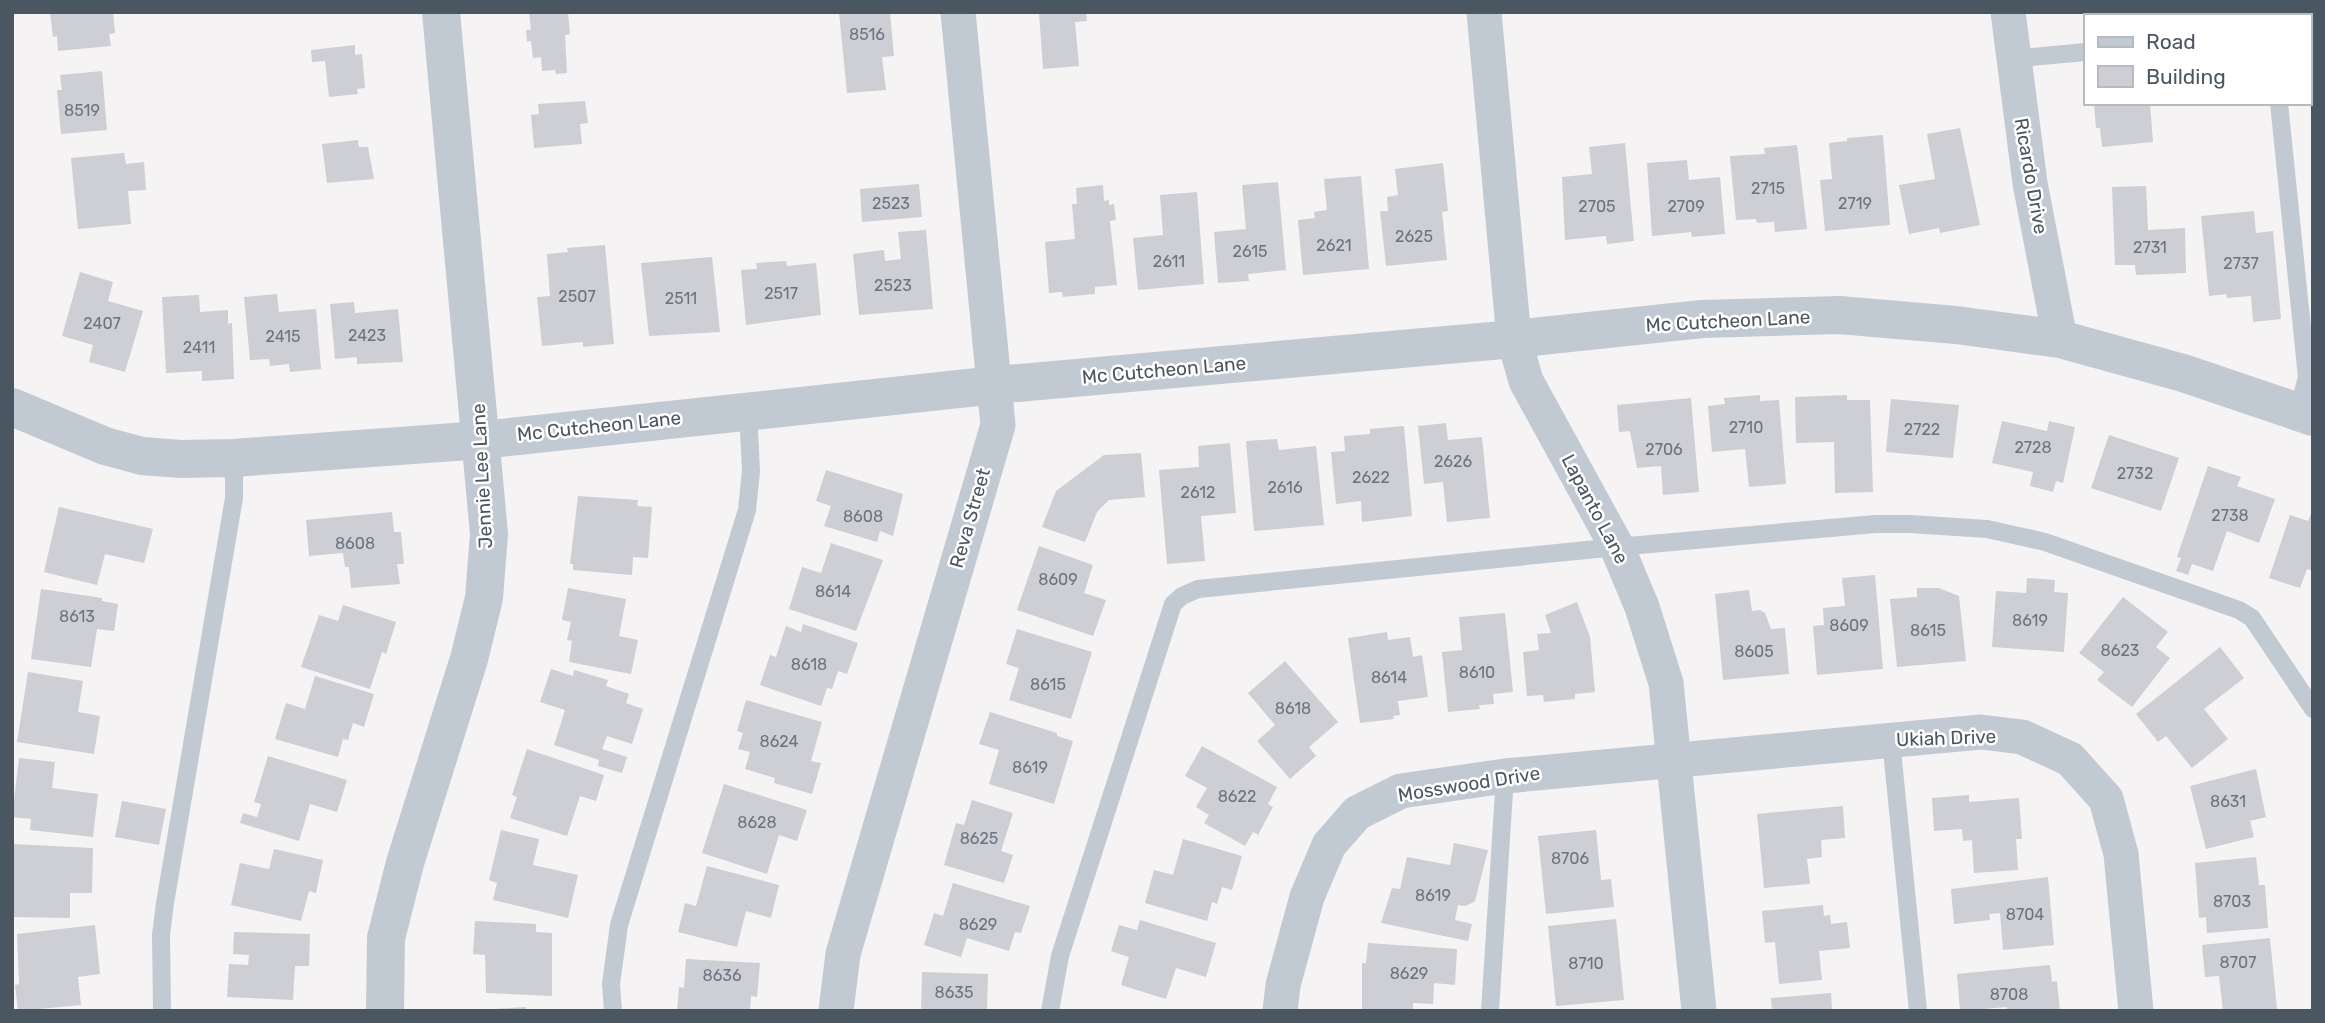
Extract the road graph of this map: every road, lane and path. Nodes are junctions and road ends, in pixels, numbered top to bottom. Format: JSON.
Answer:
{"nodes":[{"id":1,"x":441,"y":12,"type":"edge"},
{"id":2,"x":958,"y":12,"type":"edge"},
{"id":3,"x":1484,"y":12,"type":"edge"},
{"id":4,"x":2008,"y":12,"type":"edge"},
{"id":5,"x":2084,"y":52,"type":"edge"},
{"id":6,"x":2012,"y":59,"type":"junction"},
{"id":7,"x":2279,"y":105,"type":"edge"},
{"id":8,"x":1514,"y":339,"type":"junction"},
{"id":9,"x":2060,"y":339,"type":"junction"},
{"id":10,"x":996,"y":385,"type":"junction"},
{"id":11,"x":12,"y":407,"type":"edge"},
{"id":12,"x":748,"y":410,"type":"junction"},
{"id":13,"x":2305,"y":414,"type":"edge"},
{"id":14,"x":482,"y":440,"type":"junction"},
{"id":15,"x":234,"y":458,"type":"junction"},
{"id":16,"x":1617,"y":547,"type":"junction"},
{"id":17,"x":2313,"y":709,"type":"edge"},
{"id":18,"x":1891,"y":740,"type":"junction"},
{"id":19,"x":1675,"y":760,"type":"junction"},
{"id":20,"x":1505,"y":776,"type":"junction"},
{"id":21,"x":162,"y":1011,"type":"edge"},
{"id":22,"x":385,"y":1011,"type":"edge"},
{"id":23,"x":613,"y":1011,"type":"edge"},
{"id":24,"x":836,"y":1011,"type":"edge"},
{"id":25,"x":1050,"y":1011,"type":"edge"},
{"id":26,"x":1280,"y":1011,"type":"edge"},
{"id":27,"x":1490,"y":1011,"type":"edge"},
{"id":28,"x":1699,"y":1011,"type":"edge"},
{"id":29,"x":1918,"y":1011,"type":"edge"},
{"id":30,"x":2136,"y":1011,"type":"edge"}],
"edges":[{"from":1,"to":14,"type":"street","name":"Jennie Lee Lane"},
{"from":2,"to":10,"type":"street","name":"Reva Street"},
{"from":3,"to":8,"type":"street","name":"Lapanto Lane"},
{"from":4,"to":6,"type":"street","name":"Ricardo Drive"},
{"from":5,"to":6,"type":"lane"},
{"from":6,"to":9,"type":"street","name":"Ricardo Drive"},
{"from":7,"to":13,"type":"lane"},
{"from":8,"to":9,"type":"street","name":"Mc Cutcheon Lane"},
{"from":8,"to":10,"type":"street","name":"Mc Cutcheon Lane"},
{"from":8,"to":16,"type":"street","name":"Lapanto Lane"},
{"from":9,"to":13,"type":"street","name":"Mc Cutcheon Lane"},
{"from":10,"to":12,"type":"street","name":"Mc Cutcheon Lane"},
{"from":10,"to":24,"type":"street","name":"Reva Street"},
{"from":11,"to":15,"type":"street","name":"Mc Cutcheon Lane"},
{"from":12,"to":14,"type":"street","name":"Mc Cutcheon Lane"},
{"from":12,"to":23,"type":"lane"},
{"from":14,"to":15,"type":"street","name":"Mc Cutcheon Lane"},
{"from":14,"to":22,"type":"street","name":"Jennie Lee Lane"},
{"from":15,"to":21,"type":"lane"},
{"from":16,"to":17,"type":"lane"},
{"from":16,"to":19,"type":"street","name":"Lapanto Lane"},
{"from":16,"to":25,"type":"lane"},
{"from":18,"to":19,"type":"street","name":"Ukiah Drive"},
{"from":18,"to":29,"type":"lane"},
{"from":18,"to":30,"type":"street","name":"Ukiah Drive"},
{"from":19,"to":20,"type":"street","name":"Mosswood Drive"},
{"from":19,"to":28,"type":"street","name":"Lapanto Lane"},
{"from":20,"to":26,"type":"street","name":"Mosswood Drive"},
{"from":20,"to":27,"type":"lane"}]}
